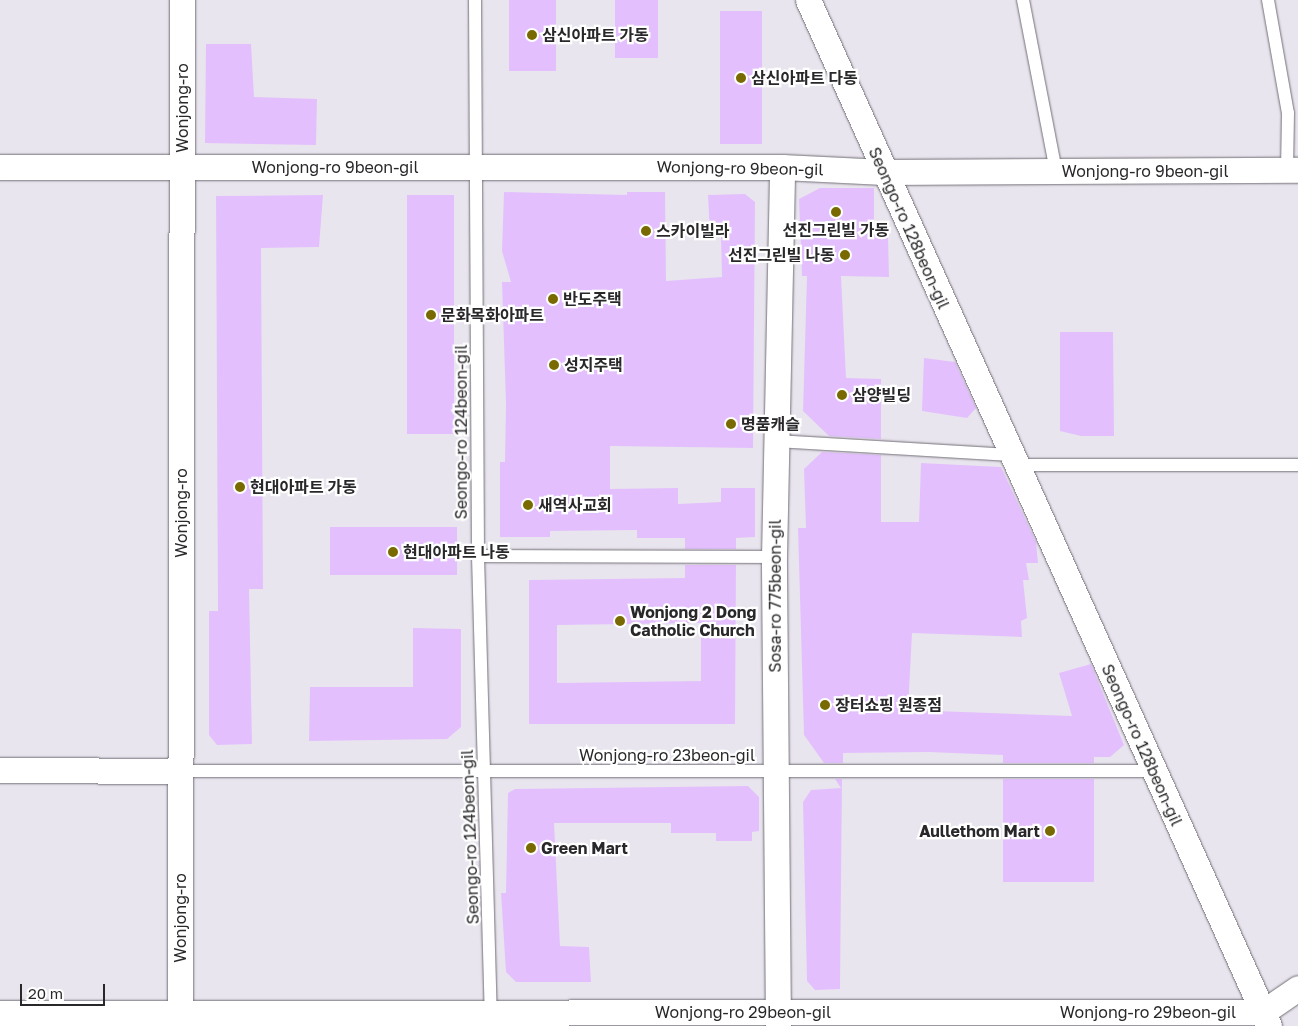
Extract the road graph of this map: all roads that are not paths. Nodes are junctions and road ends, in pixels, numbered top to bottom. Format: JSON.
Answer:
{"nodes":[{"id":1,"x":182,"y":0,"type":"edge"},
{"id":2,"x":475,"y":0,"type":"edge"},
{"id":3,"x":808,"y":0,"type":"edge"},
{"id":4,"x":1023,"y":0,"type":"edge"},
{"id":5,"x":1268,"y":0,"type":"edge"},
{"id":6,"x":0,"y":167,"type":"edge"},
{"id":7,"x":182,"y":167,"type":"junction"},
{"id":8,"x":474,"y":167,"type":"junction"},
{"id":9,"x":782,"y":167,"type":"junction"},
{"id":10,"x":1293,"y":170,"type":"edge"},
{"id":11,"x":884,"y":172,"type":"junction"},
{"id":12,"x":1056,"y":172,"type":"junction"},
{"id":13,"x":776,"y":441,"type":"junction"},
{"id":14,"x":1013,"y":460,"type":"junction"},
{"id":15,"x":1298,"y":464,"type":"edge"},
{"id":16,"x":478,"y":556,"type":"junction"},
{"id":17,"x":774,"y":557,"type":"junction"},
{"id":18,"x":0,"y":770,"type":"edge"},
{"id":19,"x":1154,"y":770,"type":"junction"},
{"id":20,"x":181,"y":771,"type":"junction"},
{"id":21,"x":484,"y":771,"type":"junction"},
{"id":22,"x":776,"y":771,"type":"junction"},
{"id":23,"x":1298,"y":988,"type":"edge"},
{"id":24,"x":0,"y":1013,"type":"edge"},
{"id":25,"x":491,"y":1013,"type":"junction"},
{"id":26,"x":778,"y":1018,"type":"edge"},
{"id":27,"x":180,"y":1019,"type":"edge"},
{"id":28,"x":1266,"y":1019,"type":"edge"}],
"edges":[{"from":1,"to":7,"type":"street","name":"Wonjong-ro"},
{"from":2,"to":8,"type":"lane","name":"Seongo-ro 124beon-gil"},
{"from":3,"to":11,"type":"street","name":"Seongo-ro 128beon-gil"},
{"from":4,"to":12,"type":"lane"},
{"from":5,"to":10,"type":"lane"},
{"from":6,"to":7,"type":"street","name":"Wonjong-ro 9beon-gil"},
{"from":7,"to":8,"type":"street","name":"Wonjong-ro 9beon-gil"},
{"from":7,"to":20,"type":"street","name":"Wonjong-ro"},
{"from":8,"to":9,"type":"street","name":"Wonjong-ro 9beon-gil"},
{"from":8,"to":16,"type":"lane","name":"Seongo-ro 124beon-gil"},
{"from":9,"to":11,"type":"street","name":"Wonjong-ro 9beon-gil"},
{"from":9,"to":13,"type":"street","name":"Sosa-ro 775beon-gil"},
{"from":10,"to":12,"type":"street","name":"Wonjong-ro 9beon-gil"},
{"from":11,"to":12,"type":"street","name":"Wonjong-ro 9beon-gil"},
{"from":11,"to":14,"type":"street","name":"Seongo-ro 128beon-gil"},
{"from":13,"to":14,"type":"lane"},
{"from":13,"to":17,"type":"street","name":"Sosa-ro 775beon-gil"},
{"from":14,"to":15,"type":"lane"},
{"from":14,"to":19,"type":"street","name":"Seongo-ro 128beon-gil"},
{"from":16,"to":17,"type":"lane"},
{"from":16,"to":21,"type":"lane","name":"Seongo-ro 124beon-gil"},
{"from":17,"to":22,"type":"street","name":"Sosa-ro 775beon-gil"},
{"from":18,"to":20,"type":"street"},
{"from":19,"to":22,"type":"lane","name":"Wonjong-ro 23beon-gil"},
{"from":19,"to":28,"type":"street","name":"Seongo-ro 128beon-gil"},
{"from":20,"to":21,"type":"lane","name":"Wonjong-ro 23beon-gil"},
{"from":20,"to":27,"type":"street","name":"Wonjong-ro"},
{"from":21,"to":22,"type":"lane","name":"Wonjong-ro 23beon-gil"},
{"from":21,"to":25,"type":"lane","name":"Seongo-ro 124beon-gil"},
{"from":22,"to":26,"type":"street","name":"Sosa-ro 775beon-gil"},
{"from":23,"to":28,"type":"street"},
{"from":24,"to":27,"type":"street","name":"Wonjong-ro 29beon-gil"},
{"from":25,"to":26,"type":"street","name":"Wonjong-ro 29beon-gil"},
{"from":25,"to":27,"type":"street","name":"Wonjong-ro 29beon-gil"},
{"from":26,"to":28,"type":"street","name":"Wonjong-ro 29beon-gil"}]}
